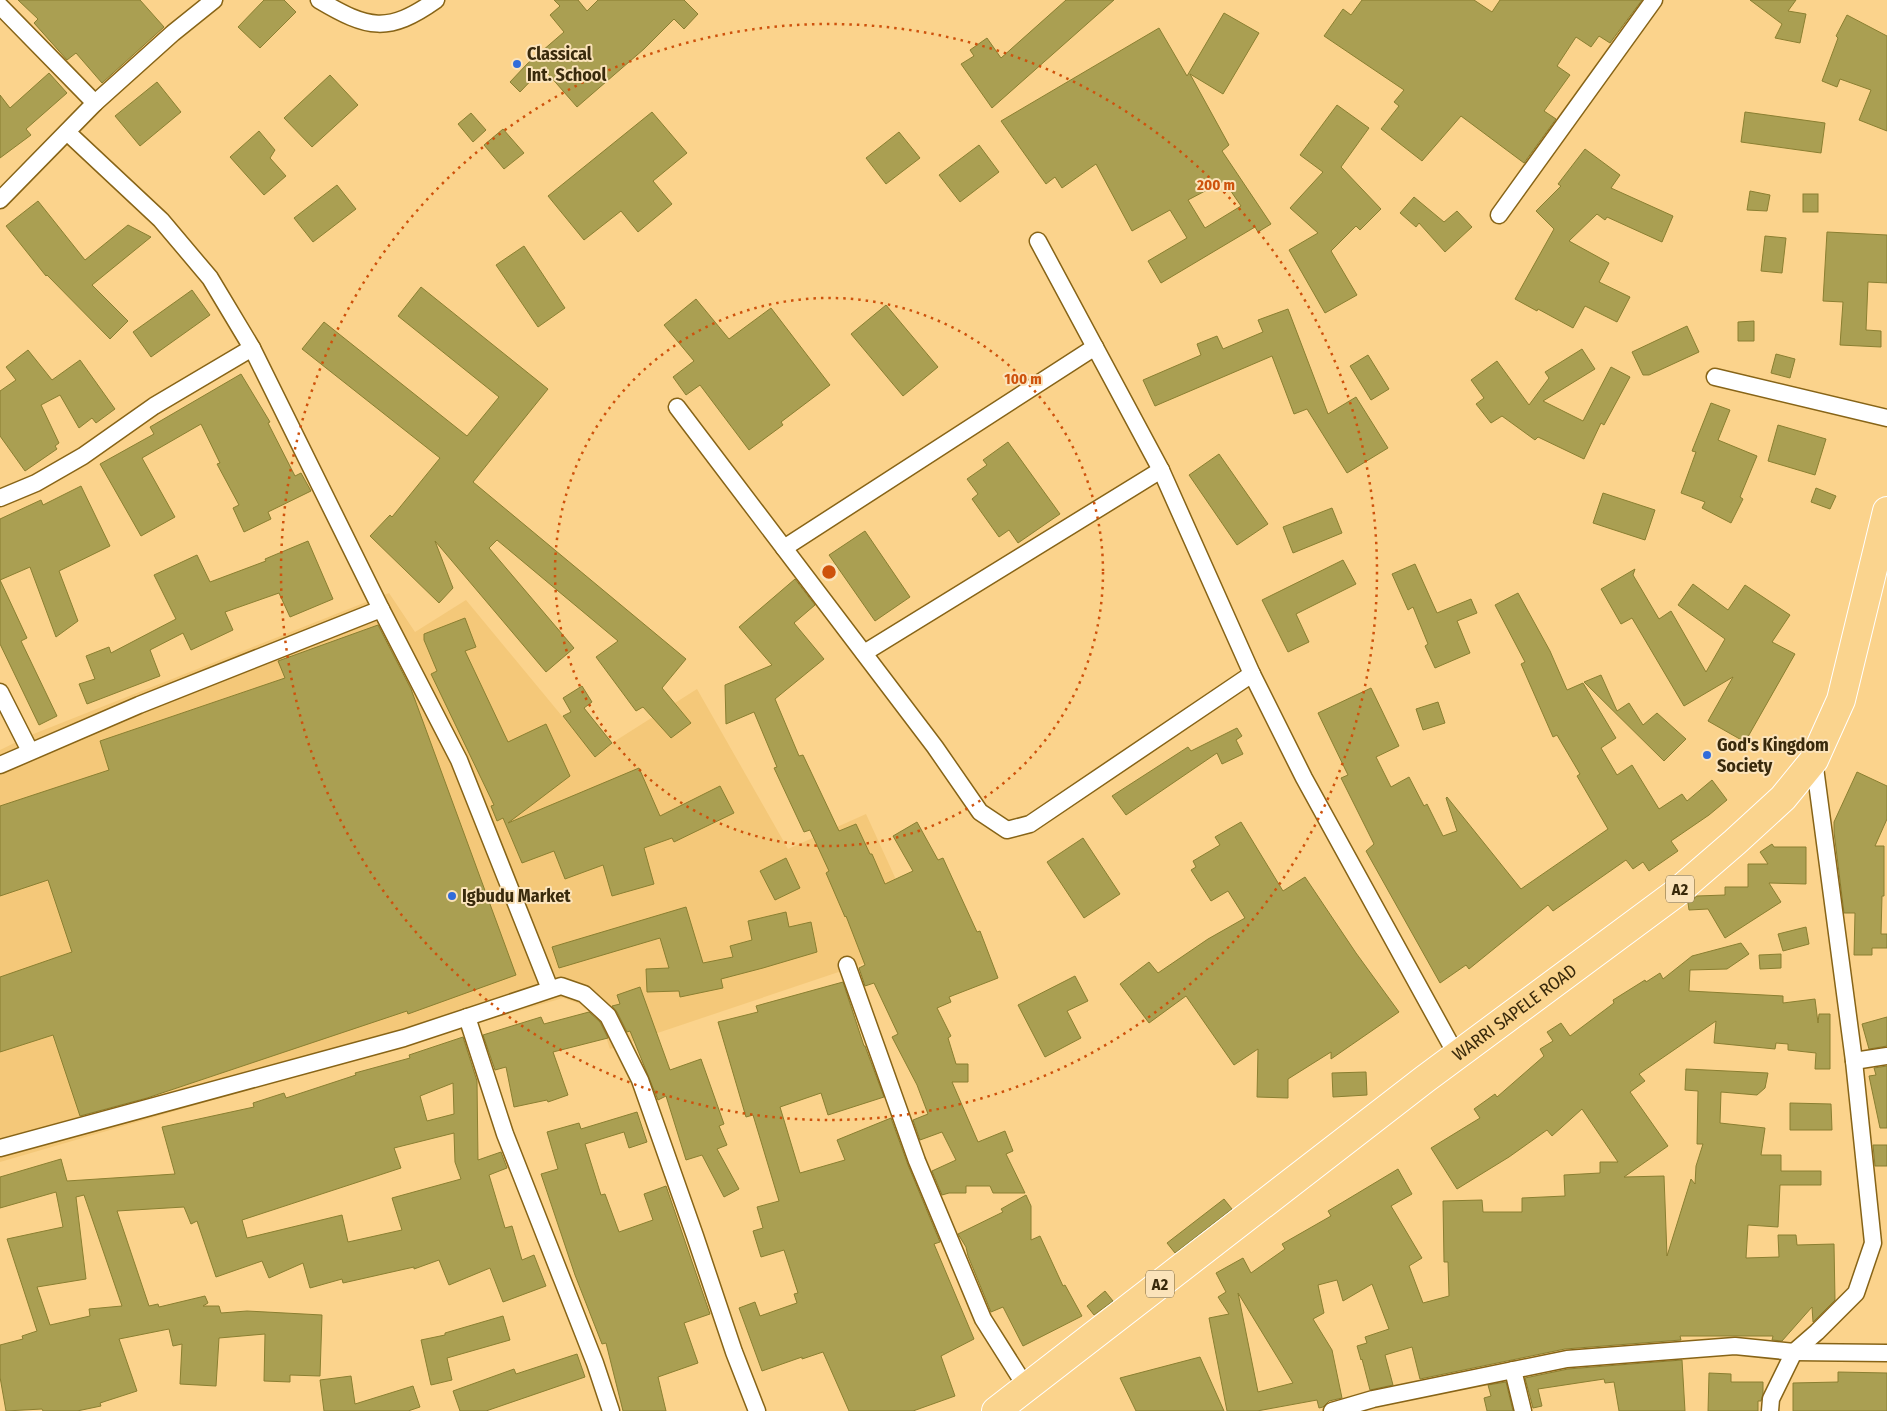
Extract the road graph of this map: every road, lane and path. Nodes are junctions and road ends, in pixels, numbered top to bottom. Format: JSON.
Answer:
{"nodes":[{"id":1,"x":214,"y":0,"type":"edge"},
{"id":2,"x":319,"y":0,"type":"edge"},
{"id":3,"x":436,"y":0,"type":"edge"},
{"id":4,"x":1654,"y":0,"type":"edge"},
{"id":5,"x":0,"y":6,"type":"edge"},
{"id":6,"x":95,"y":103,"type":"junction"},
{"id":7,"x":67,"y":132,"type":"junction"},
{"id":8,"x":0,"y":200,"type":"edge"},
{"id":9,"x":1499,"y":215,"type":"dead end"},
{"id":10,"x":1038,"y":241,"type":"dead end"},
{"id":11,"x":1095,"y":347,"type":"junction"},
{"id":12,"x":252,"y":348,"type":"junction"},
{"id":13,"x":1715,"y":377,"type":"dead end"},
{"id":14,"x":677,"y":407,"type":"dead end"},
{"id":15,"x":1887,"y":418,"type":"edge"},
{"id":16,"x":1161,"y":470,"type":"junction"},
{"id":17,"x":0,"y":498,"type":"edge"},
{"id":18,"x":1887,"y":511,"type":"edge"},
{"id":19,"x":784,"y":548,"type":"junction"},
{"id":20,"x":381,"y":609,"type":"junction"},
{"id":21,"x":864,"y":654,"type":"junction"},
{"id":22,"x":1252,"y":674,"type":"junction"},
{"id":23,"x":0,"y":692,"type":"edge"},
{"id":24,"x":30,"y":751,"type":"junction"},
{"id":25,"x":1814,"y":760,"type":"junction"},
{"id":26,"x":0,"y":765,"type":"edge"},
{"id":27,"x":847,"y":965,"type":"dead end"},
{"id":28,"x":550,"y":989,"type":"junction"},
{"id":29,"x":467,"y":1017,"type":"junction"},
{"id":30,"x":1456,"y":1056,"type":"junction"},
{"id":31,"x":1887,"y":1056,"type":"edge"},
{"id":32,"x":1854,"y":1061,"type":"junction"},
{"id":33,"x":0,"y":1148,"type":"edge"},
{"id":34,"x":1794,"y":1352,"type":"junction"},
{"id":35,"x":1887,"y":1353,"type":"edge"},
{"id":36,"x":1513,"y":1370,"type":"junction"},
{"id":37,"x":1026,"y":1387,"type":"junction"},
{"id":38,"x":611,"y":1411,"type":"edge"},
{"id":39,"x":757,"y":1411,"type":"edge"},
{"id":40,"x":996,"y":1411,"type":"edge"},
{"id":41,"x":1332,"y":1411,"type":"edge"},
{"id":42,"x":1523,"y":1411,"type":"edge"},
{"id":43,"x":1770,"y":1411,"type":"edge"}],
"edges":[{"from":1,"to":6,"type":"street"},
{"from":2,"to":3,"type":"street"},
{"from":4,"to":9,"type":"street"},
{"from":5,"to":6,"type":"street"},
{"from":6,"to":7,"type":"street"},
{"from":7,"to":8,"type":"street"},
{"from":7,"to":12,"type":"street"},
{"from":10,"to":11,"type":"street"},
{"from":11,"to":16,"type":"street"},
{"from":11,"to":19,"type":"street"},
{"from":12,"to":17,"type":"street"},
{"from":12,"to":20,"type":"street"},
{"from":13,"to":15,"type":"street"},
{"from":14,"to":19,"type":"street"},
{"from":16,"to":21,"type":"street"},
{"from":16,"to":22,"type":"street"},
{"from":18,"to":25,"type":"highway","name":"WARRI SAPELE ROAD","number":"A2"},
{"from":19,"to":21,"type":"street"},
{"from":20,"to":24,"type":"street"},
{"from":20,"to":28,"type":"street"},
{"from":21,"to":22,"type":"street"},
{"from":22,"to":30,"type":"street"},
{"from":23,"to":24,"type":"street"},
{"from":24,"to":26,"type":"street"},
{"from":25,"to":30,"type":"highway","name":"WARRI SAPELE ROAD","number":"A2"},
{"from":25,"to":32,"type":"street"},
{"from":27,"to":37,"type":"street"},
{"from":28,"to":29,"type":"street"},
{"from":28,"to":39,"type":"street"},
{"from":29,"to":33,"type":"street"},
{"from":29,"to":38,"type":"street"},
{"from":30,"to":37,"type":"highway","name":"WARRI SAPELE ROAD","number":"A2"},
{"from":31,"to":32,"type":"street"},
{"from":32,"to":34,"type":"street"},
{"from":34,"to":35,"type":"street"},
{"from":34,"to":36,"type":"street"},
{"from":34,"to":43,"type":"street"},
{"from":36,"to":41,"type":"street"},
{"from":36,"to":42,"type":"street"},
{"from":37,"to":40,"type":"highway","name":"WARRI SAPELE ROAD","number":"A2"}]}
